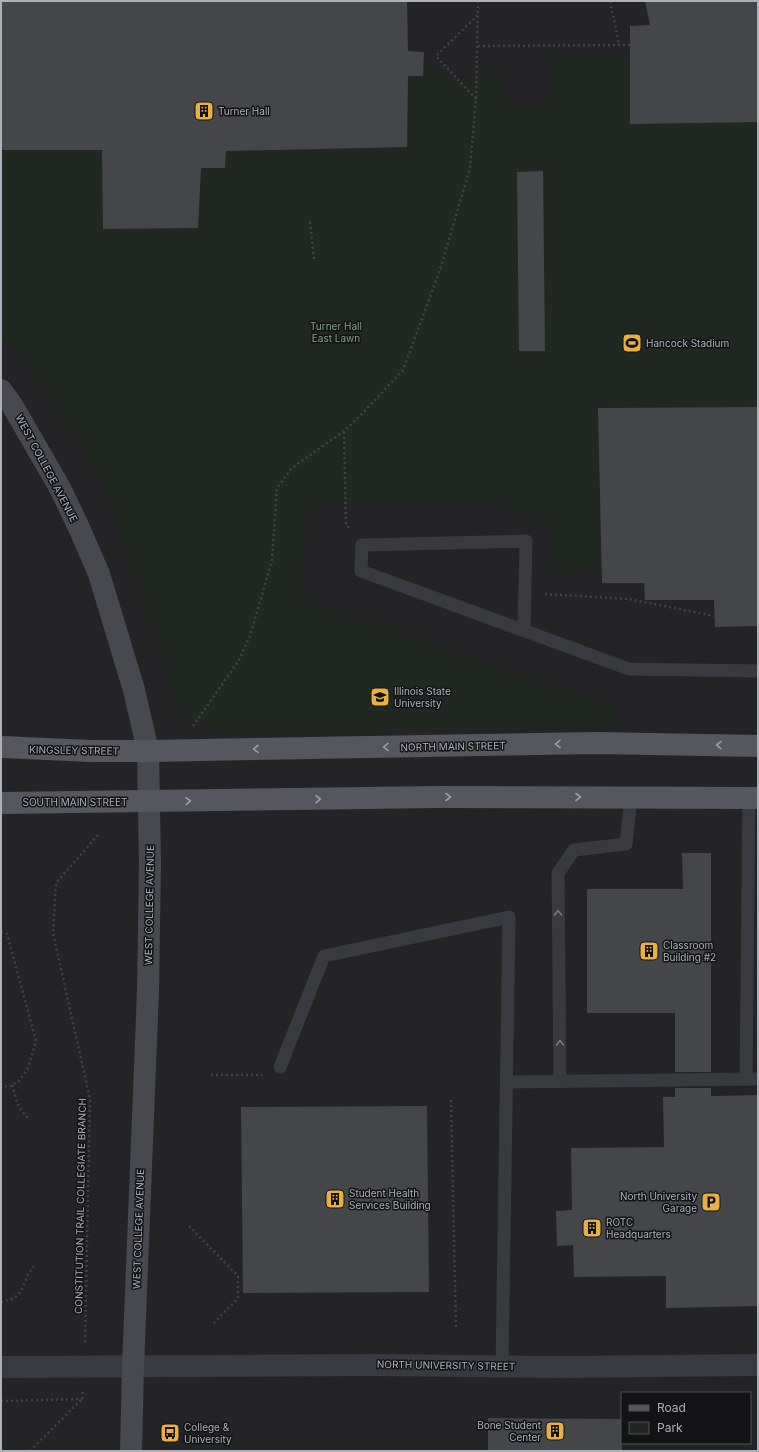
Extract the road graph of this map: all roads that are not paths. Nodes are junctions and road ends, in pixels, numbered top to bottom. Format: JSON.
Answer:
{"nodes":[{"id":1,"x":1,"y":390,"type":"edge"},
{"id":2,"x":524,"y":631,"type":"junction"},
{"id":3,"x":758,"y":671,"type":"edge"},
{"id":4,"x":758,"y":746,"type":"edge"},
{"id":5,"x":1,"y":747,"type":"edge"},
{"id":6,"x":148,"y":751,"type":"junction"},
{"id":7,"x":631,"y":797,"type":"junction"},
{"id":8,"x":754,"y":798,"type":"edge"},
{"id":9,"x":1,"y":802,"type":"edge"},
{"id":10,"x":149,"y":802,"type":"junction"},
{"id":11,"x":753,"y":849,"type":"edge"},
{"id":12,"x":280,"y":1067,"type":"road end"},
{"id":13,"x":752,"y":1079,"type":"edge"},
{"id":14,"x":507,"y":1082,"type":"junction"},
{"id":15,"x":560,"y":1082,"type":"junction"},
{"id":16,"x":758,"y":1365,"type":"edge"},
{"id":17,"x":502,"y":1366,"type":"junction"},
{"id":18,"x":1,"y":1367,"type":"edge"},
{"id":19,"x":133,"y":1367,"type":"junction"},
{"id":20,"x":131,"y":1451,"type":"edge"}],
"edges":[{"from":1,"to":6,"type":"main road","name":"WEST COLLEGE AVENUE"},
{"from":2,"to":2,"type":"lane"},
{"from":2,"to":3,"type":"lane"},
{"from":4,"to":6,"type":"main road","name":"NORTH MAIN STREET","one_way":true},
{"from":5,"to":6,"type":"main road","name":"KINGSLEY STREET"},
{"from":6,"to":10,"type":"main road","name":"WEST COLLEGE AVENUE"},
{"from":7,"to":8,"type":"main road"},
{"from":10,"to":7,"type":"main road","one_way":true},
{"from":15,"to":7,"type":"lane","one_way":true},
{"from":8,"to":11,"type":"lane"},
{"from":9,"to":10,"type":"main road","name":"SOUTH MAIN STREET"},
{"from":10,"to":19,"type":"main road","name":"WEST COLLEGE AVENUE"},
{"from":11,"to":13,"type":"lane"},
{"from":12,"to":14,"type":"lane"},
{"from":13,"to":15,"type":"lane"},
{"from":14,"to":15,"type":"lane"},
{"from":14,"to":17,"type":"lane"},
{"from":16,"to":17,"type":"street","name":"NORTH UNIVERSITY STREET"},
{"from":17,"to":19,"type":"street","name":"NORTH UNIVERSITY STREET"},
{"from":18,"to":19,"type":"street","name":"NORTH UNIVERSITY STREET"},
{"from":19,"to":20,"type":"main road","name":"WEST COLLEGE AVENUE"}]}
